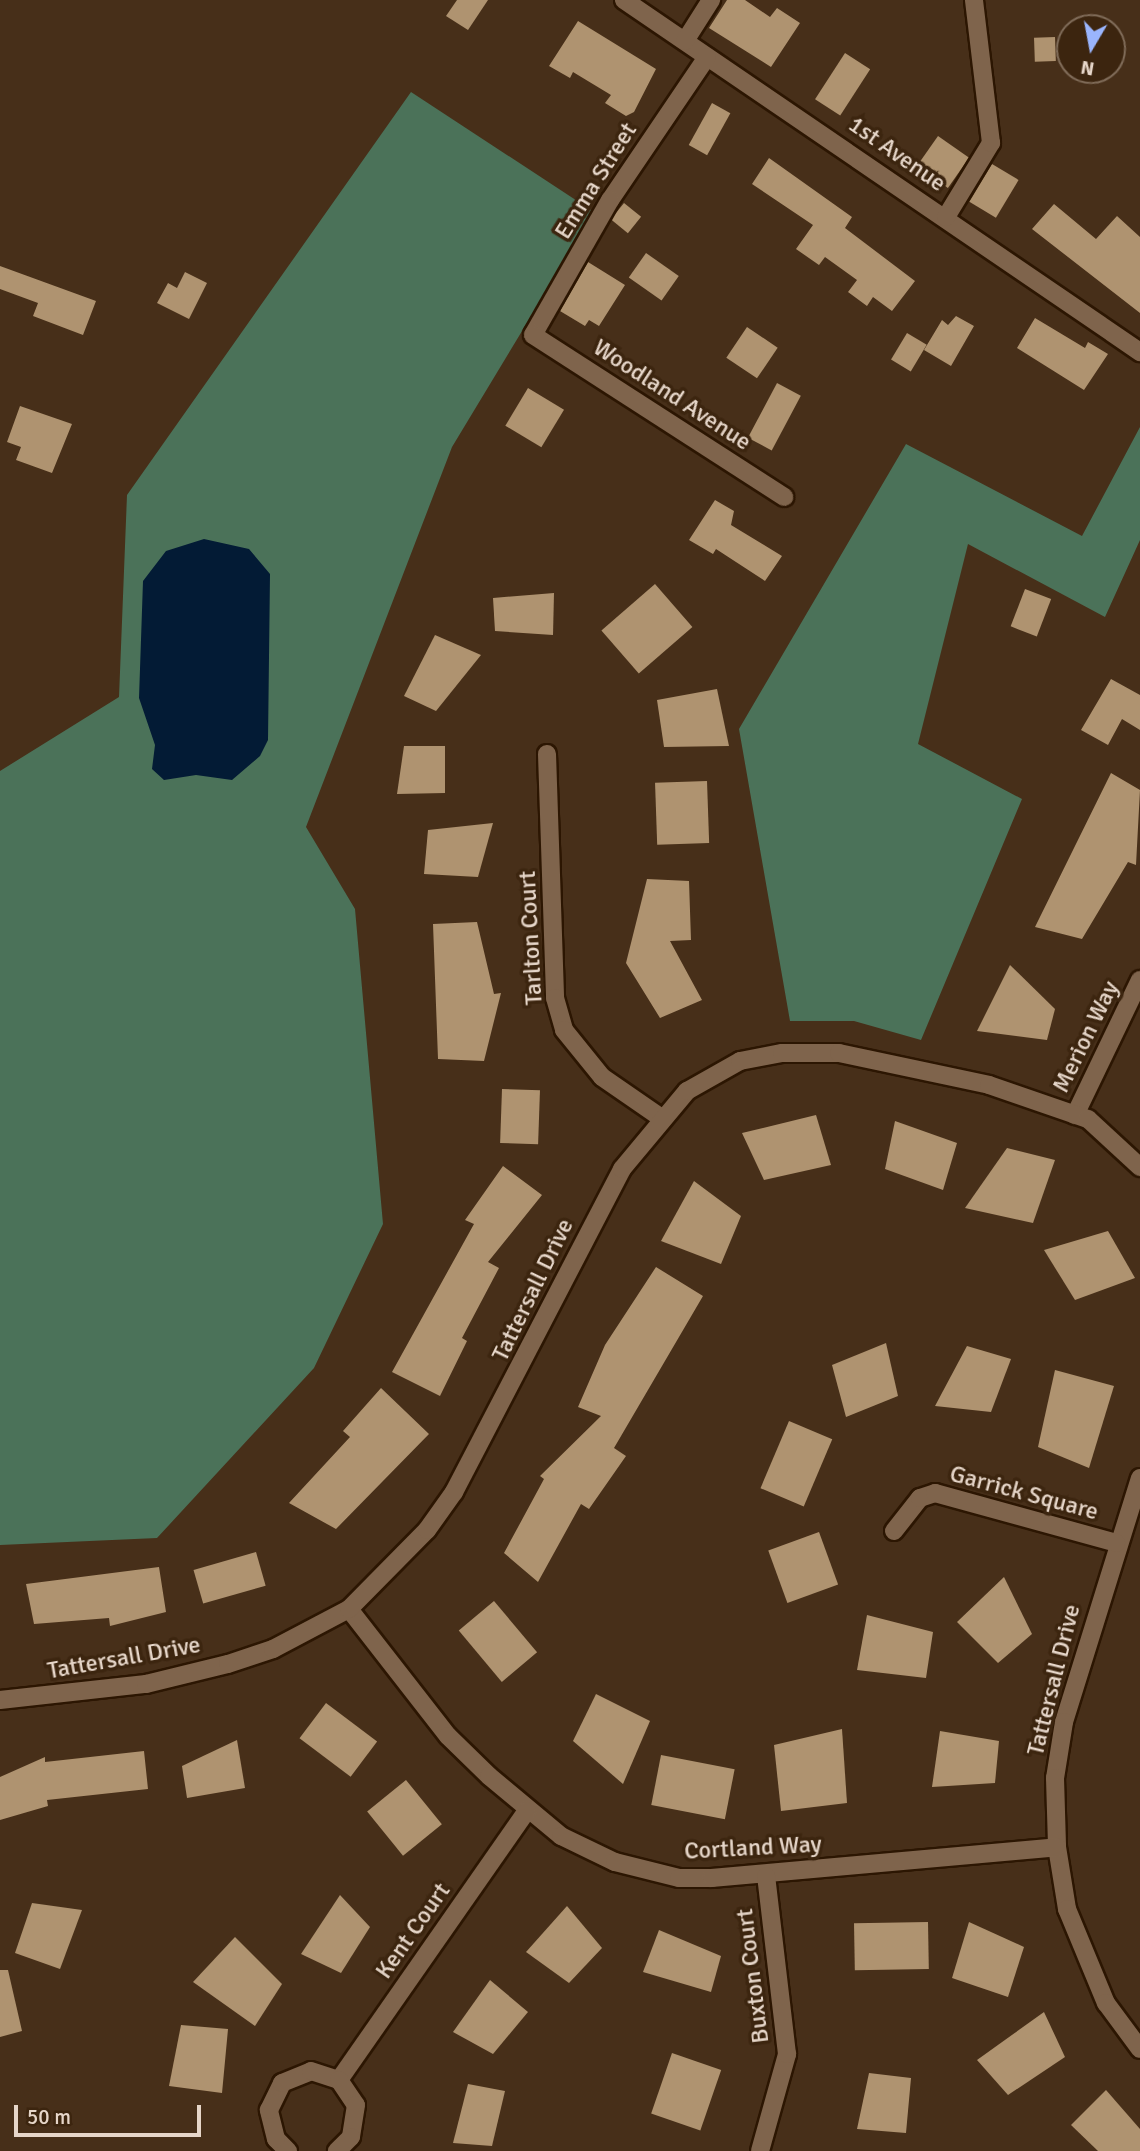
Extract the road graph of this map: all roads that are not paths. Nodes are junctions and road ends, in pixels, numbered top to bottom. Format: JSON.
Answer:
{"nodes":[{"id":1,"x":624,"y":0,"type":"edge"},
{"id":2,"x":710,"y":0,"type":"edge"},
{"id":3,"x":974,"y":0,"type":"edge"},
{"id":4,"x":685,"y":41,"type":"junction"},
{"id":5,"x":707,"y":57,"type":"junction"},
{"id":6,"x":946,"y":218,"type":"junction"},
{"id":7,"x":533,"y":335,"type":"joint"},
{"id":8,"x":1140,"y":352,"type":"edge"},
{"id":9,"x":784,"y":497,"type":"dead end"},
{"id":10,"x":547,"y":754,"type":"dead end"},
{"id":11,"x":1140,"y":980,"type":"edge"},
{"id":12,"x":1075,"y":1115,"type":"junction"},
{"id":13,"x":660,"y":1117,"type":"junction"},
{"id":14,"x":1140,"y":1167,"type":"edge"},
{"id":15,"x":1140,"y":1478,"type":"edge"},
{"id":16,"x":894,"y":1531,"type":"dead end"},
{"id":17,"x":1116,"y":1543,"type":"junction"},
{"id":18,"x":349,"y":1609,"type":"junction"},
{"id":19,"x":0,"y":1700,"type":"edge"},
{"id":20,"x":527,"y":1811,"type":"junction"},
{"id":21,"x":1057,"y":1847,"type":"junction"},
{"id":22,"x":766,"y":1876,"type":"junction"},
{"id":23,"x":1140,"y":2049,"type":"edge"},
{"id":24,"x":339,"y":2080,"type":"junction"},
{"id":25,"x":288,"y":2151,"type":"edge"},
{"id":26,"x":337,"y":2151,"type":"edge"},
{"id":27,"x":760,"y":2151,"type":"edge"}],
"edges":[{"from":1,"to":4,"type":"street","name":"1st Avenue"},
{"from":2,"to":4,"type":"street"},
{"from":3,"to":6,"type":"street"},
{"from":4,"to":5,"type":"street","name":"1st Avenue"},
{"from":5,"to":6,"type":"street","name":"1st Avenue"},
{"from":5,"to":7,"type":"street","name":"Emma Street"},
{"from":6,"to":8,"type":"street","name":"1st Avenue"},
{"from":7,"to":9,"type":"street","name":"Woodland Avenue"},
{"from":10,"to":13,"type":"street","name":"Tarlton Court"},
{"from":11,"to":12,"type":"street","name":"Merion Way"},
{"from":12,"to":13,"type":"street","name":"Tattersall Drive"},
{"from":12,"to":14,"type":"street","name":"Tattersall Drive"},
{"from":13,"to":18,"type":"street","name":"Tattersall Drive"},
{"from":15,"to":17,"type":"street","name":"Tattersall Drive"},
{"from":16,"to":17,"type":"street","name":"Garrick Square"},
{"from":17,"to":21,"type":"street","name":"Tattersall Drive"},
{"from":18,"to":19,"type":"street","name":"Tattersall Drive"},
{"from":18,"to":20,"type":"street","name":"Cortland Way"},
{"from":20,"to":22,"type":"street","name":"Cortland Way"},
{"from":20,"to":24,"type":"street","name":"Kent Court"},
{"from":21,"to":22,"type":"street","name":"Cortland Way"},
{"from":21,"to":23,"type":"street","name":"Tattersall Drive"},
{"from":22,"to":27,"type":"street","name":"Buxton Court"},
{"from":24,"to":25,"type":"street"},
{"from":24,"to":26,"type":"street"}]}
